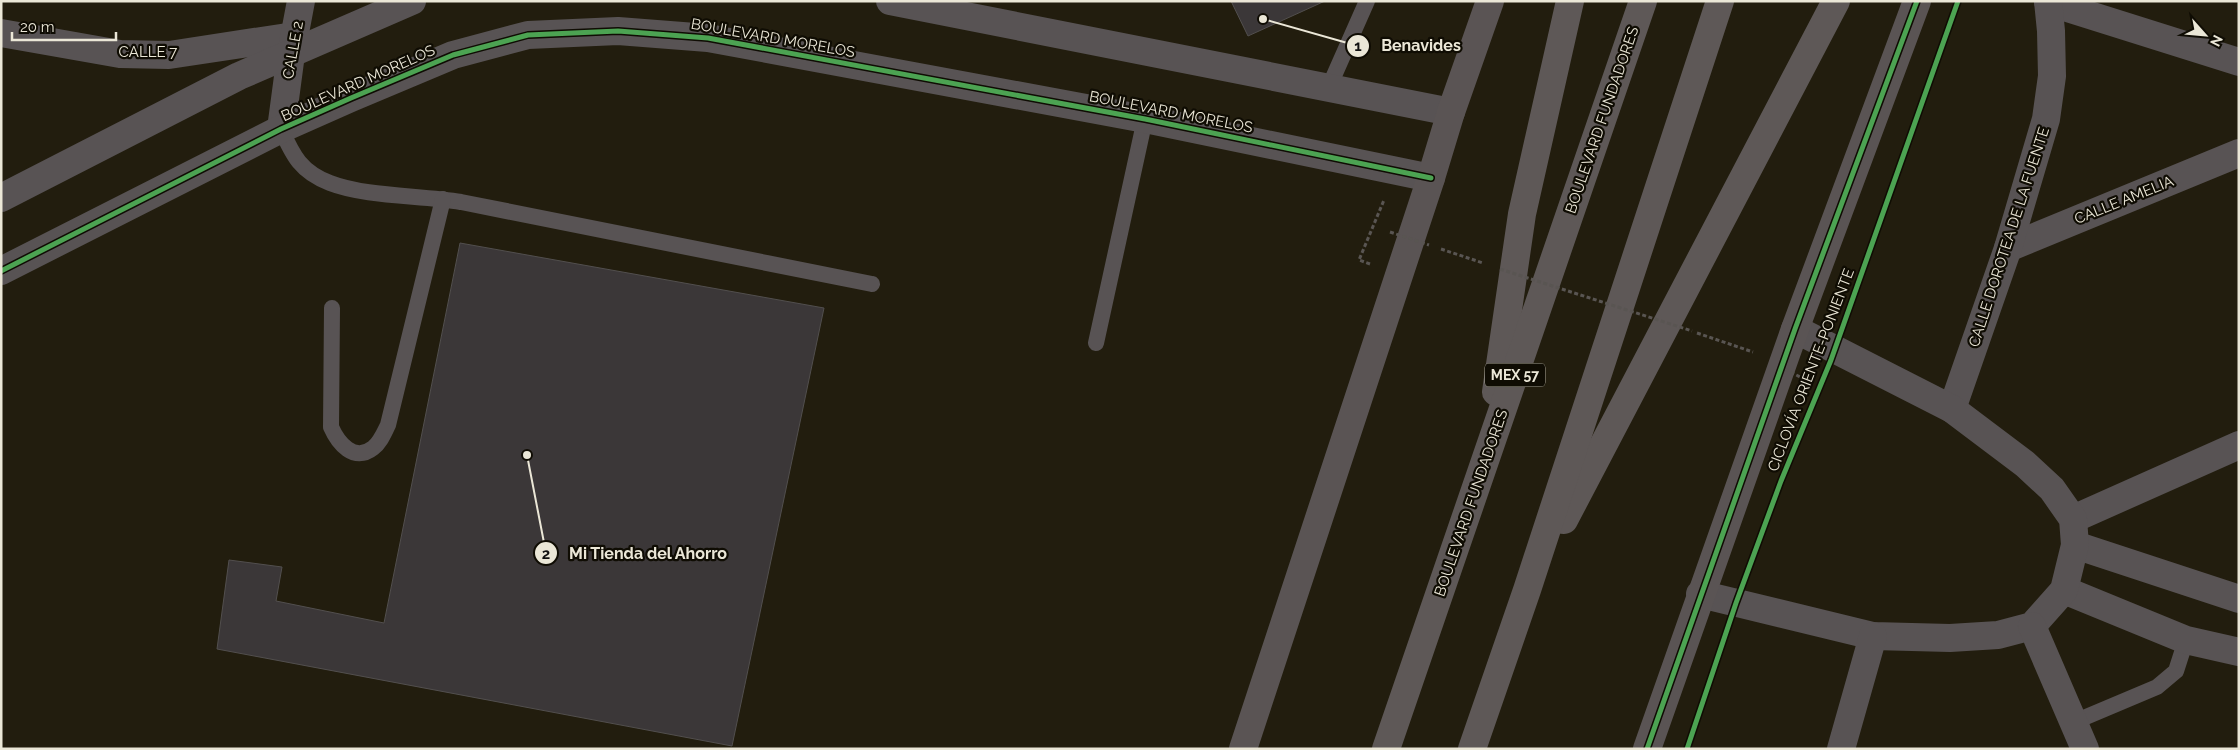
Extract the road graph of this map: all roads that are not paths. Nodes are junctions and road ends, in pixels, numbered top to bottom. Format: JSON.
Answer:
{"nodes":[{"id":1,"x":301,"y":1,"type":"edge"},
{"id":2,"x":412,"y":1,"type":"edge"},
{"id":3,"x":890,"y":1,"type":"edge"},
{"id":4,"x":1367,"y":1,"type":"edge"},
{"id":5,"x":1490,"y":1,"type":"edge"},
{"id":6,"x":1570,"y":1,"type":"edge"},
{"id":7,"x":1643,"y":1,"type":"edge"},
{"id":8,"x":1720,"y":1,"type":"edge"},
{"id":9,"x":1836,"y":1,"type":"edge"},
{"id":10,"x":1917,"y":1,"type":"edge"},
{"id":11,"x":2048,"y":2,"type":"edge"},
{"id":12,"x":1,"y":33,"type":"edge"},
{"id":13,"x":292,"y":45,"type":"junction"},
{"id":14,"x":2239,"y":62,"type":"edge"},
{"id":15,"x":1329,"y":88,"type":"junction"},
{"id":16,"x":1451,"y":112,"type":"junction"},
{"id":17,"x":1146,"y":119,"type":"junction"},
{"id":18,"x":282,"y":130,"type":"junction"},
{"id":19,"x":2239,"y":153,"type":"edge"},
{"id":20,"x":1431,"y":178,"type":"junction"},
{"id":21,"x":1,"y":198,"type":"edge"},
{"id":22,"x":443,"y":199,"type":"junction"},
{"id":23,"x":2008,"y":248,"type":"junction"},
{"id":24,"x":1,"y":271,"type":"edge"},
{"id":25,"x":872,"y":284,"type":"dead end"},
{"id":26,"x":332,"y":308,"type":"dead end"},
{"id":27,"x":1795,"y":329,"type":"junction"},
{"id":28,"x":1096,"y":343,"type":"dead end"},
{"id":29,"x":1952,"y":409,"type":"junction"},
{"id":30,"x":2239,"y":445,"type":"edge"},
{"id":31,"x":1486,"y":462,"type":"junction"},
{"id":32,"x":2074,"y":532,"type":"junction"},
{"id":33,"x":1527,"y":590,"type":"junction"},
{"id":34,"x":2064,"y":590,"type":"junction"},
{"id":35,"x":1700,"y":594,"type":"junction"},
{"id":36,"x":2239,"y":599,"type":"edge"},
{"id":37,"x":2032,"y":626,"type":"junction"},
{"id":38,"x":1873,"y":636,"type":"junction"},
{"id":39,"x":2186,"y":640,"type":"junction"},
{"id":40,"x":2239,"y":652,"type":"edge"},
{"id":41,"x":2074,"y":722,"type":"junction"},
{"id":42,"x":1243,"y":749,"type":"edge"},
{"id":43,"x":1386,"y":749,"type":"edge"},
{"id":44,"x":1472,"y":749,"type":"edge"},
{"id":45,"x":1647,"y":749,"type":"edge"},
{"id":46,"x":1841,"y":749,"type":"edge"},
{"id":47,"x":2086,"y":749,"type":"edge"}],
"edges":[{"from":1,"to":13,"type":"street","name":"CALLE 2"},
{"from":2,"to":13,"type":"street"},
{"from":3,"to":15,"type":"street"},
{"from":4,"to":15,"type":"lane"},
{"from":5,"to":16,"type":"main road"},
{"from":6,"to":31,"type":"highway"},
{"from":7,"to":31,"type":"highway","name":"BOULEVARD FUNDADORES","number":"MEX 57"},
{"from":8,"to":33,"type":"highway"},
{"from":9,"to":33,"type":"highway"},
{"from":10,"to":27,"type":"main road"},
{"from":11,"to":14,"type":"street"},
{"from":11,"to":23,"type":"street","name":"CALLE DOROTEA DE LA FUENTE"},
{"from":12,"to":13,"type":"street","name":"CALLE 7"},
{"from":13,"to":18,"type":"street","name":"CALLE 2"},
{"from":13,"to":21,"type":"street"},
{"from":15,"to":16,"type":"street"},
{"from":16,"to":20,"type":"main road"},
{"from":17,"to":18,"type":"street","name":"BOULEVARD MORELOS"},
{"from":17,"to":20,"type":"street","name":"BOULEVARD MORELOS"},
{"from":17,"to":28,"type":"lane"},
{"from":18,"to":22,"type":"lane"},
{"from":18,"to":24,"type":"street","name":"BOULEVARD MORELOS"},
{"from":19,"to":23,"type":"street","name":"CALLE AMELIA"},
{"from":20,"to":42,"type":"main road"},
{"from":22,"to":25,"type":"lane"},
{"from":22,"to":26,"type":"lane"},
{"from":23,"to":29,"type":"street","name":"CALLE DOROTEA DE LA FUENTE"},
{"from":27,"to":29,"type":"street"},
{"from":27,"to":35,"type":"main road"},
{"from":29,"to":32,"type":"street"},
{"from":30,"to":32,"type":"street"},
{"from":31,"to":43,"type":"highway","name":"BOULEVARD FUNDADORES","number":"MEX 57"},
{"from":32,"to":34,"type":"street"},
{"from":32,"to":36,"type":"street"},
{"from":33,"to":44,"type":"highway"},
{"from":34,"to":37,"type":"street"},
{"from":34,"to":39,"type":"street"},
{"from":35,"to":38,"type":"street"},
{"from":35,"to":45,"type":"main road"},
{"from":37,"to":38,"type":"street"},
{"from":37,"to":41,"type":"street"},
{"from":38,"to":46,"type":"street"},
{"from":39,"to":40,"type":"street"},
{"from":39,"to":41,"type":"lane"},
{"from":41,"to":47,"type":"street"}]}
